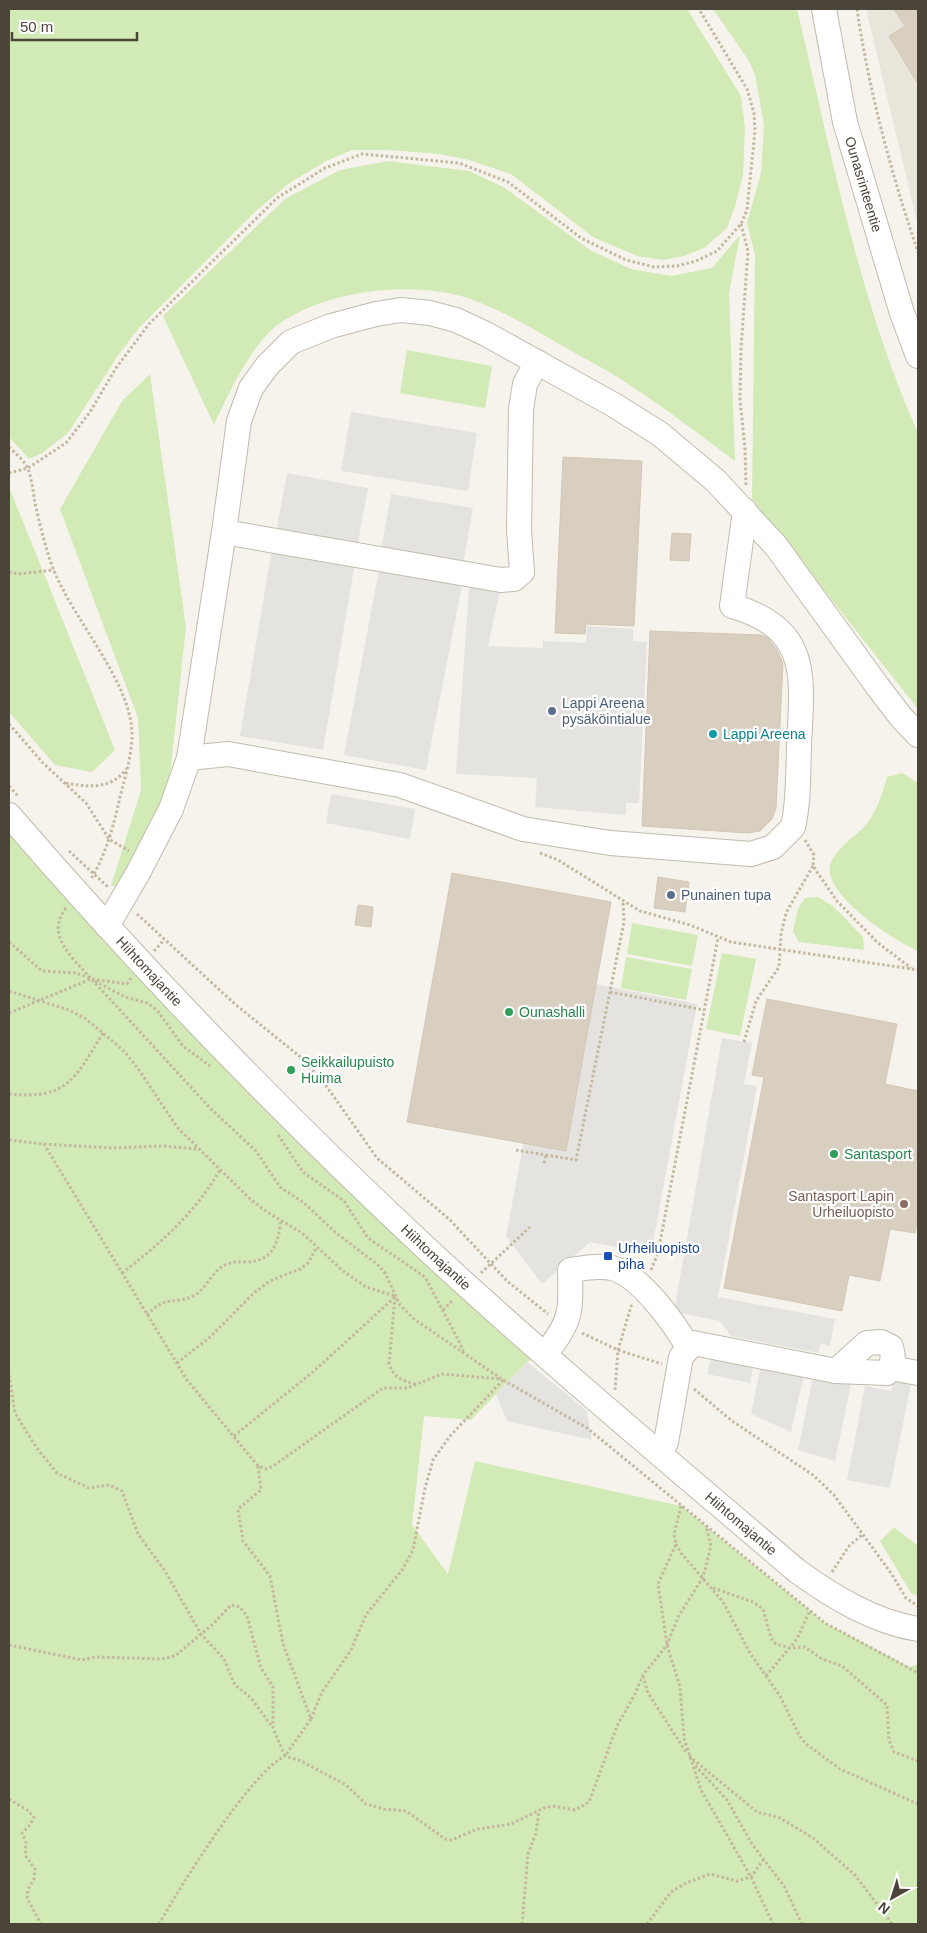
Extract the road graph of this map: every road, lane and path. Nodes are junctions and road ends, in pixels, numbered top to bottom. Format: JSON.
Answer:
{"nodes":[{"id":1,"x":699,"y":9,"type":"edge"},
{"id":2,"x":824,"y":9,"type":"edge"},
{"id":3,"x":856,"y":9,"type":"edge"},
{"id":4,"x":741,"y":224,"type":"junction"},
{"id":5,"x":918,"y":252,"type":"edge"},
{"id":6,"x":918,"y":356,"type":"edge"},
{"id":7,"x":537,"y":362,"type":"junction"},
{"id":8,"x":9,"y":446,"type":"edge"},
{"id":9,"x":28,"y":468,"type":"junction"},
{"id":10,"x":9,"y":472,"type":"edge"},
{"id":11,"x":745,"y":511,"type":"junction"},
{"id":12,"x":224,"y":532,"type":"junction"},
{"id":13,"x":54,"y":570,"type":"junction"},
{"id":14,"x":9,"y":572,"type":"edge"},
{"id":15,"x":9,"y":724,"type":"edge"},
{"id":16,"x":918,"y":735,"type":"edge"},
{"id":17,"x":189,"y":758,"type":"junction"},
{"id":18,"x":128,"y":767,"type":"junction"},
{"id":19,"x":65,"y":783,"type":"junction"},
{"id":20,"x":9,"y":786,"type":"edge"},
{"id":21,"x":15,"y":808,"type":"edge"},
{"id":22,"x":793,"y":827,"type":"junction"},
{"id":23,"x":108,"y":839,"type":"junction"},
{"id":24,"x":67,"y":849,"type":"dead end"},
{"id":25,"x":538,"y":853,"type":"dead end"},
{"id":26,"x":813,"y":866,"type":"junction"},
{"id":27,"x":94,"y":874,"type":"junction"},
{"id":28,"x":79,"y":896,"type":"junction"},
{"id":29,"x":123,"y":900,"type":"junction"},
{"id":30,"x":623,"y":902,"type":"junction"},
{"id":31,"x":107,"y":926,"type":"junction"},
{"id":32,"x":718,"y":938,"type":"junction"},
{"id":33,"x":9,"y":942,"type":"edge"},
{"id":34,"x":781,"y":950,"type":"junction"},
{"id":35,"x":912,"y":968,"type":"junction"},
{"id":36,"x":918,"y":970,"type":"edge"},
{"id":37,"x":91,"y":979,"type":"junction"},
{"id":38,"x":127,"y":984,"type":"dead end"},
{"id":39,"x":9,"y":991,"type":"edge"},
{"id":40,"x":610,"y":992,"type":"junction"},
{"id":41,"x":38,"y":1000,"type":"junction"},
{"id":42,"x":704,"y":1010,"type":"junction"},
{"id":43,"x":9,"y":1013,"type":"edge"},
{"id":44,"x":103,"y":1032,"type":"junction"},
{"id":45,"x":744,"y":1042,"type":"dead end"},
{"id":46,"x":211,"y":1067,"type":"dead end"},
{"id":47,"x":9,"y":1094,"type":"edge"},
{"id":48,"x":274,"y":1128,"type":"dead end"},
{"id":49,"x":9,"y":1140,"type":"edge"},
{"id":50,"x":44,"y":1144,"type":"junction"},
{"id":51,"x":197,"y":1149,"type":"junction"},
{"id":52,"x":516,"y":1150,"type":"dead end"},
{"id":53,"x":546,"y":1155,"type":"junction"},
{"id":54,"x":544,"y":1163,"type":"dead end"},
{"id":55,"x":220,"y":1170,"type":"junction"},
{"id":56,"x":281,"y":1220,"type":"junction"},
{"id":57,"x":530,"y":1227,"type":"dead end"},
{"id":58,"x":317,"y":1247,"type":"junction"},
{"id":59,"x":490,"y":1264,"type":"junction"},
{"id":60,"x":122,"y":1273,"type":"junction"},
{"id":61,"x":641,"y":1285,"type":"junction"},
{"id":62,"x":468,"y":1286,"type":"junction"},
{"id":63,"x":395,"y":1296,"type":"junction"},
{"id":64,"x":443,"y":1310,"type":"junction"},
{"id":65,"x":147,"y":1315,"type":"junction"},
{"id":66,"x":566,"y":1325,"type":"junction"},
{"id":67,"x":688,"y":1347,"type":"junction"},
{"id":68,"x":618,"y":1350,"type":"junction"},
{"id":69,"x":464,"y":1354,"type":"junction"},
{"id":70,"x":545,"y":1354,"type":"junction"},
{"id":71,"x":177,"y":1363,"type":"junction"},
{"id":72,"x":918,"y":1373,"type":"edge"},
{"id":73,"x":678,"y":1374,"type":"junction"},
{"id":74,"x":9,"y":1375,"type":"edge"},
{"id":75,"x":503,"y":1380,"type":"junction"},
{"id":76,"x":418,"y":1384,"type":"junction"},
{"id":77,"x":234,"y":1436,"type":"junction"},
{"id":78,"x":660,"y":1454,"type":"junction"},
{"id":79,"x":258,"y":1466,"type":"junction"},
{"id":80,"x":706,"y":1526,"type":"dead end"},
{"id":81,"x":676,"y":1544,"type":"junction"},
{"id":82,"x":703,"y":1577,"type":"junction"},
{"id":83,"x":712,"y":1588,"type":"junction"},
{"id":84,"x":918,"y":1606,"type":"edge"},
{"id":85,"x":810,"y":1611,"type":"dead end"},
{"id":86,"x":918,"y":1629,"type":"edge"},
{"id":87,"x":201,"y":1634,"type":"junction"},
{"id":88,"x":9,"y":1645,"type":"edge"},
{"id":89,"x":667,"y":1645,"type":"junction"},
{"id":90,"x":790,"y":1648,"type":"junction"},
{"id":91,"x":643,"y":1675,"type":"junction"},
{"id":92,"x":766,"y":1676,"type":"junction"},
{"id":93,"x":311,"y":1719,"type":"junction"},
{"id":94,"x":273,"y":1728,"type":"junction"},
{"id":95,"x":285,"y":1756,"type":"junction"},
{"id":96,"x":688,"y":1756,"type":"junction"},
{"id":97,"x":918,"y":1761,"type":"edge"},
{"id":98,"x":9,"y":1799,"type":"edge"},
{"id":99,"x":918,"y":1804,"type":"edge"},
{"id":100,"x":539,"y":1810,"type":"junction"},
{"id":101,"x":764,"y":1859,"type":"junction"},
{"id":102,"x":751,"y":1877,"type":"junction"},
{"id":103,"x":41,"y":1924,"type":"edge"},
{"id":104,"x":159,"y":1924,"type":"edge"},
{"id":105,"x":522,"y":1924,"type":"edge"},
{"id":106,"x":646,"y":1924,"type":"edge"},
{"id":107,"x":773,"y":1924,"type":"edge"},
{"id":108,"x":802,"y":1924,"type":"edge"},
{"id":109,"x":892,"y":1924,"type":"edge"}],
"edges":[{"from":1,"to":4,"type":"path"},
{"from":2,"to":6,"type":"street","name":"Ounasrinteentie"},
{"from":3,"to":5,"type":"path"},
{"from":4,"to":9,"type":"path"},
{"from":4,"to":11,"type":"path"},
{"from":7,"to":11,"type":"street"},
{"from":7,"to":12,"type":"street"},
{"from":7,"to":12,"type":"street"},
{"from":8,"to":9,"type":"path"},
{"from":9,"to":10,"type":"path"},
{"from":9,"to":13,"type":"path"},
{"from":11,"to":16,"type":"street"},
{"from":11,"to":22,"type":"street"},
{"from":12,"to":17,"type":"street"},
{"from":13,"to":14,"type":"path"},
{"from":13,"to":18,"type":"path"},
{"from":15,"to":19,"type":"path"},
{"from":17,"to":22,"type":"street"},
{"from":17,"to":29,"type":"street"},
{"from":18,"to":19,"type":"path"},
{"from":18,"to":23,"type":"path"},
{"from":19,"to":23,"type":"path"},
{"from":20,"to":21,"type":"path"},
{"from":21,"to":28,"type":"street","name":"Hiihtomajantie"},
{"from":22,"to":26,"type":"path"},
{"from":23,"to":27,"type":"path"},
{"from":24,"to":27,"type":"path"},
{"from":25,"to":30,"type":"path"},
{"from":26,"to":34,"type":"path"},
{"from":26,"to":35,"type":"path"},
{"from":27,"to":29,"type":"path"},
{"from":28,"to":31,"type":"street","name":"Hiihtomajantie"},
{"from":28,"to":37,"type":"path"},
{"from":29,"to":31,"type":"street"},
{"from":29,"to":59,"type":"path"},
{"from":30,"to":32,"type":"path"},
{"from":30,"to":40,"type":"path"},
{"from":31,"to":62,"type":"street","name":"Hiihtomajantie"},
{"from":32,"to":34,"type":"path"},
{"from":32,"to":42,"type":"path"},
{"from":33,"to":37,"type":"path"},
{"from":34,"to":35,"type":"path"},
{"from":34,"to":45,"type":"path"},
{"from":35,"to":36,"type":"path"},
{"from":37,"to":38,"type":"path"},
{"from":37,"to":41,"type":"path"},
{"from":37,"to":46,"type":"path"},
{"from":37,"to":63,"type":"path"},
{"from":39,"to":41,"type":"path"},
{"from":40,"to":42,"type":"path"},
{"from":40,"to":53,"type":"path"},
{"from":41,"to":43,"type":"path"},
{"from":41,"to":44,"type":"path"},
{"from":42,"to":61,"type":"path"},
{"from":44,"to":47,"type":"path"},
{"from":44,"to":51,"type":"path"},
{"from":48,"to":64,"type":"path"},
{"from":49,"to":50,"type":"path"},
{"from":50,"to":51,"type":"path"},
{"from":50,"to":60,"type":"path"},
{"from":51,"to":55,"type":"path"},
{"from":52,"to":53,"type":"path"},
{"from":53,"to":54,"type":"path"},
{"from":55,"to":56,"type":"path"},
{"from":55,"to":60,"type":"path"},
{"from":56,"to":58,"type":"path"},
{"from":56,"to":65,"type":"path"},
{"from":57,"to":59,"type":"path"},
{"from":58,"to":63,"type":"path"},
{"from":58,"to":71,"type":"path"},
{"from":59,"to":62,"type":"path"},
{"from":59,"to":66,"type":"path"},
{"from":60,"to":65,"type":"path"},
{"from":61,"to":66,"type":"street"},
{"from":61,"to":67,"type":"street"},
{"from":61,"to":68,"type":"path"},
{"from":62,"to":64,"type":"path"},
{"from":62,"to":70,"type":"street","name":"Hiihtomajantie"},
{"from":63,"to":69,"type":"path"},
{"from":63,"to":76,"type":"path"},
{"from":63,"to":77,"type":"path"},
{"from":64,"to":69,"type":"path"},
{"from":65,"to":71,"type":"path"},
{"from":66,"to":68,"type":"path"},
{"from":66,"to":70,"type":"street"},
{"from":67,"to":72,"type":"street"},
{"from":67,"to":73,"type":"street"},
{"from":68,"to":73,"type":"path"},
{"from":69,"to":75,"type":"path"},
{"from":70,"to":78,"type":"street","name":"Hiihtomajantie"},
{"from":71,"to":77,"type":"path"},
{"from":73,"to":78,"type":"street"},
{"from":73,"to":84,"type":"path"},
{"from":74,"to":87,"type":"path"},
{"from":75,"to":76,"type":"path"},
{"from":75,"to":81,"type":"path"},
{"from":75,"to":93,"type":"path"},
{"from":76,"to":79,"type":"path"},
{"from":77,"to":79,"type":"path"},
{"from":78,"to":86,"type":"street","name":"Hiihtomajantie"},
{"from":79,"to":93,"type":"path"},
{"from":80,"to":82,"type":"path"},
{"from":81,"to":82,"type":"path"},
{"from":81,"to":89,"type":"path"},
{"from":82,"to":83,"type":"path"},
{"from":82,"to":89,"type":"path"},
{"from":83,"to":90,"type":"path"},
{"from":83,"to":92,"type":"path"},
{"from":85,"to":90,"type":"path"},
{"from":87,"to":88,"type":"path"},
{"from":87,"to":94,"type":"path"},
{"from":87,"to":94,"type":"path"},
{"from":89,"to":91,"type":"path"},
{"from":89,"to":96,"type":"path"},
{"from":90,"to":92,"type":"path"},
{"from":90,"to":97,"type":"path"},
{"from":91,"to":96,"type":"path"},
{"from":91,"to":100,"type":"path"},
{"from":92,"to":99,"type":"path"},
{"from":93,"to":95,"type":"path"},
{"from":94,"to":95,"type":"path"},
{"from":95,"to":100,"type":"path"},
{"from":95,"to":104,"type":"path"},
{"from":96,"to":101,"type":"path"},
{"from":96,"to":102,"type":"path"},
{"from":96,"to":109,"type":"path"},
{"from":98,"to":103,"type":"path"},
{"from":100,"to":105,"type":"path"},
{"from":101,"to":102,"type":"path"},
{"from":101,"to":108,"type":"path"},
{"from":102,"to":106,"type":"path"},
{"from":102,"to":107,"type":"path"}]}
